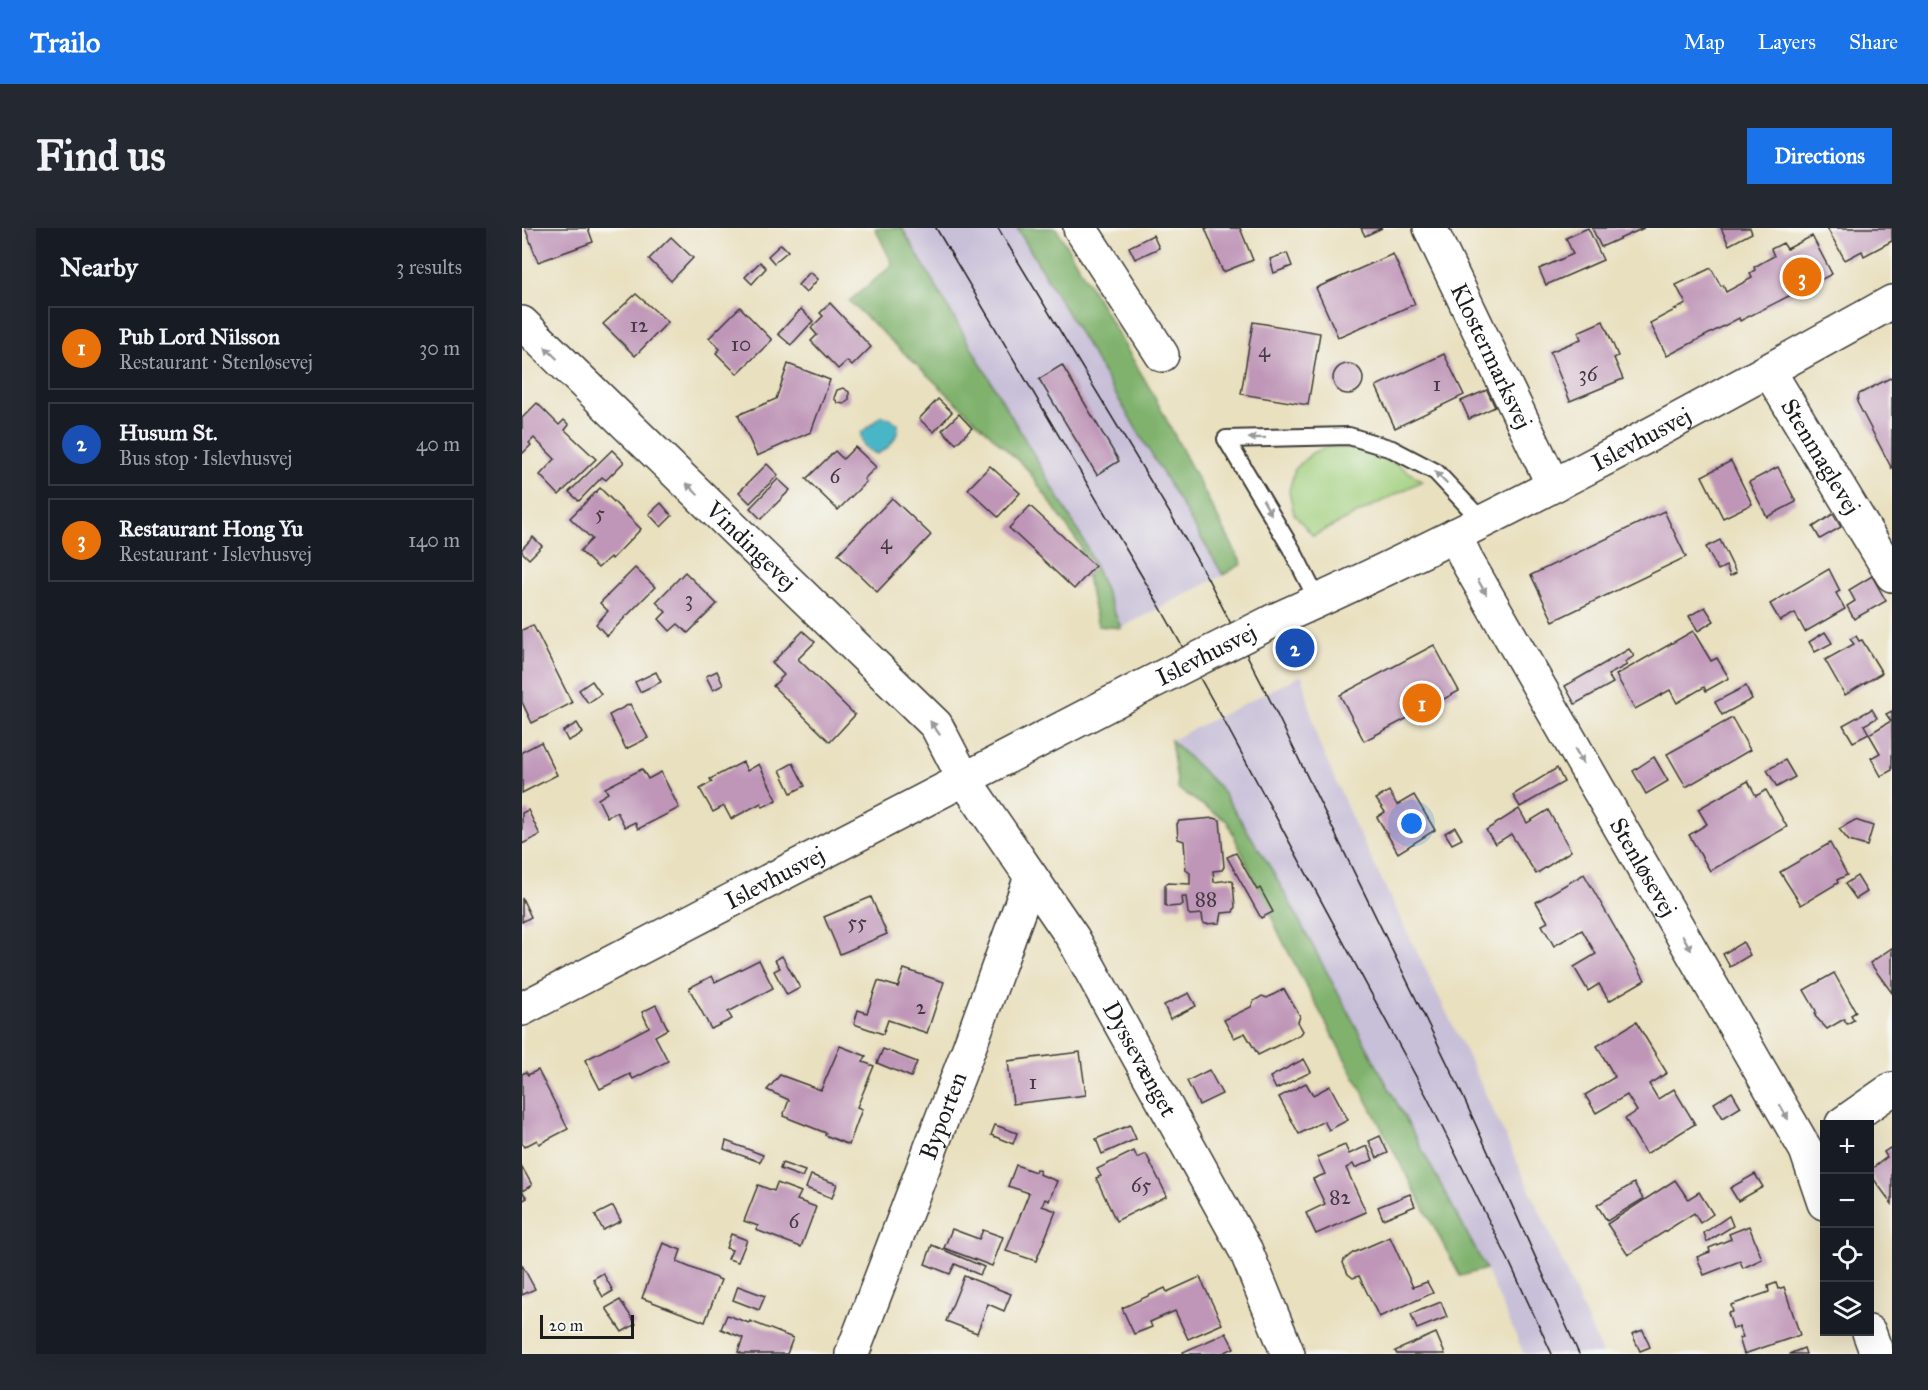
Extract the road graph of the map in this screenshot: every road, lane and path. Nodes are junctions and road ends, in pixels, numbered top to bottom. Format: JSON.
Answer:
{"nodes":[{"id":1,"x":1080,"y":228,"type":"edge"},
{"id":2,"x":1430,"y":228,"type":"edge"},
{"id":3,"x":1892,"y":302,"type":"edge"},
{"id":4,"x":522,"y":323,"type":"edge"},
{"id":5,"x":1162,"y":355,"type":"dead end"},
{"id":6,"x":1769,"y":371,"type":"junction"},
{"id":7,"x":1553,"y":485,"type":"junction"},
{"id":8,"x":1468,"y":528,"type":"junction"},
{"id":9,"x":1892,"y":575,"type":"edge"},
{"id":10,"x":1318,"y":601,"type":"junction"},
{"id":11,"x":964,"y":779,"type":"junction"},
{"id":12,"x":1031,"y":877,"type":"junction"},
{"id":13,"x":522,"y":1009,"type":"edge"},
{"id":14,"x":1892,"y":1089,"type":"edge"},
{"id":15,"x":1849,"y":1120,"type":"edge"},
{"id":16,"x":1815,"y":1144,"type":"edge"},
{"id":17,"x":1820,"y":1177,"type":"edge"},
{"id":18,"x":1870,"y":1336,"type":"edge"},
{"id":19,"x":852,"y":1354,"type":"edge"},
{"id":20,"x":1288,"y":1354,"type":"edge"},
{"id":21,"x":1877,"y":1354,"type":"edge"}],
"edges":[{"from":1,"to":5,"type":"street"},
{"from":2,"to":7,"type":"street","name":"Klostermarksvej"},
{"from":3,"to":6,"type":"street","name":"Islevhusvej"},
{"from":11,"to":4,"type":"street","name":"Vindingevej","one_way":true},
{"from":6,"to":7,"type":"street","name":"Islevhusvej"},
{"from":6,"to":9,"type":"street","name":"Stenmaglevej"},
{"from":7,"to":8,"type":"street","name":"Islevhusvej"},
{"from":8,"to":10,"type":"street","name":"Islevhusvej"},
{"from":8,"to":10,"type":"lane","one_way":true},
{"from":8,"to":16,"type":"street","name":"Stenløsevej","one_way":true},
{"from":10,"to":11,"type":"street","name":"Islevhusvej","bridge":true},
{"from":11,"to":12,"type":"street","name":"Dyssevænget"},
{"from":11,"to":13,"type":"street","name":"Islevhusvej"},
{"from":12,"to":19,"type":"street","name":"Byporten"},
{"from":12,"to":20,"type":"street","name":"Dyssevænget"},
{"from":14,"to":15,"type":"street"},
{"from":16,"to":17,"type":"street","name":"Stenløsevej"},
{"from":18,"to":21,"type":"street"}]}
